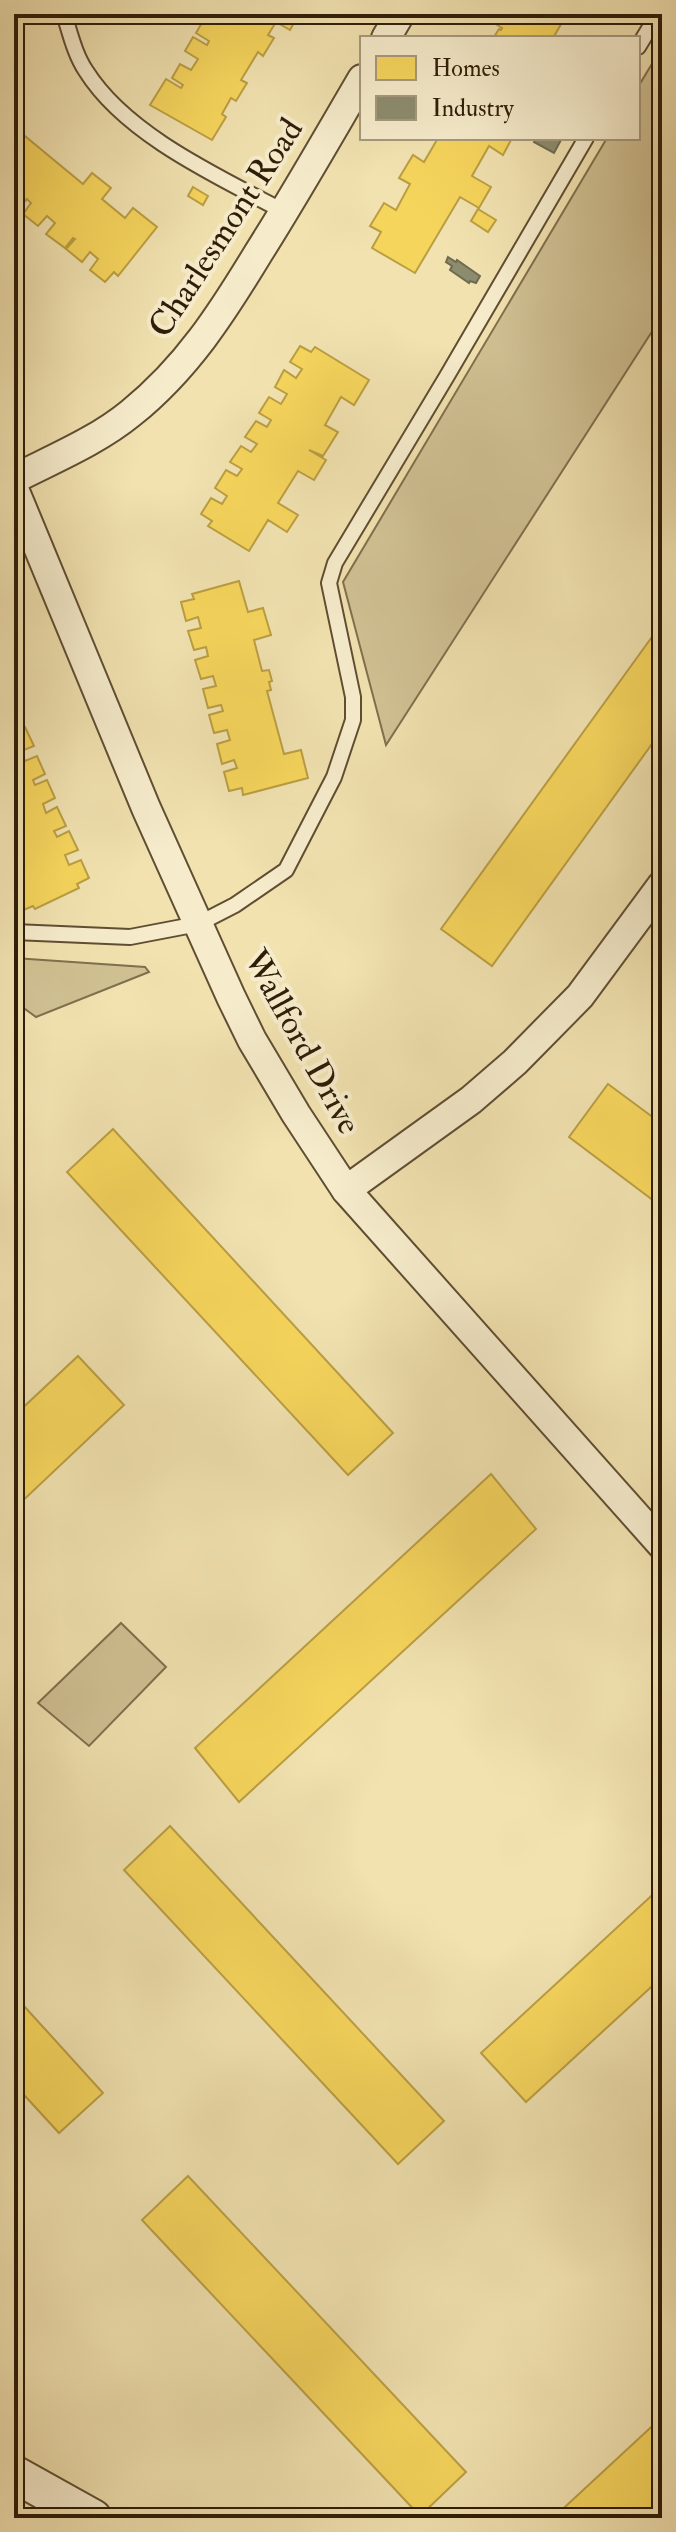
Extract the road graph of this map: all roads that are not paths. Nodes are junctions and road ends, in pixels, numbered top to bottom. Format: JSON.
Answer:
{"nodes":[{"id":1,"x":64,"y":14,"type":"edge"},
{"id":2,"x":400,"y":14,"type":"edge"},
{"id":3,"x":658,"y":14,"type":"edge"},
{"id":4,"x":387,"y":36,"type":"edge"},
{"id":5,"x":640,"y":44,"type":"edge"},
{"id":6,"x":360,"y":82,"type":"edge"},
{"id":7,"x":585,"y":140,"type":"edge"},
{"id":8,"x":285,"y":212,"type":"junction"},
{"id":9,"x":14,"y":479,"type":"edge"},
{"id":10,"x":14,"y":489,"type":"edge"},
{"id":11,"x":662,"y":885,"type":"edge"},
{"id":12,"x":198,"y":924,"type":"junction"},
{"id":13,"x":14,"y":932,"type":"edge"},
{"id":14,"x":346,"y":1190,"type":"junction"},
{"id":15,"x":662,"y":1545,"type":"edge"},
{"id":16,"x":14,"y":2474,"type":"edge"},
{"id":17,"x":80,"y":2514,"type":"edge"}],
"edges":[{"from":1,"to":8,"type":"lane"},
{"from":2,"to":4,"type":"street"},
{"from":3,"to":5,"type":"lane"},
{"from":6,"to":8,"type":"street","name":"Charlesmont Road"},
{"from":7,"to":12,"type":"lane"},
{"from":8,"to":9,"type":"street","name":"Charlesmont Road"},
{"from":10,"to":12,"type":"street","name":"Wallford Drive"},
{"from":11,"to":14,"type":"street"},
{"from":12,"to":13,"type":"lane"},
{"from":12,"to":14,"type":"street","name":"Wallford Drive"},
{"from":14,"to":15,"type":"street","name":"Wallford Drive"},
{"from":16,"to":17,"type":"street"}]}
